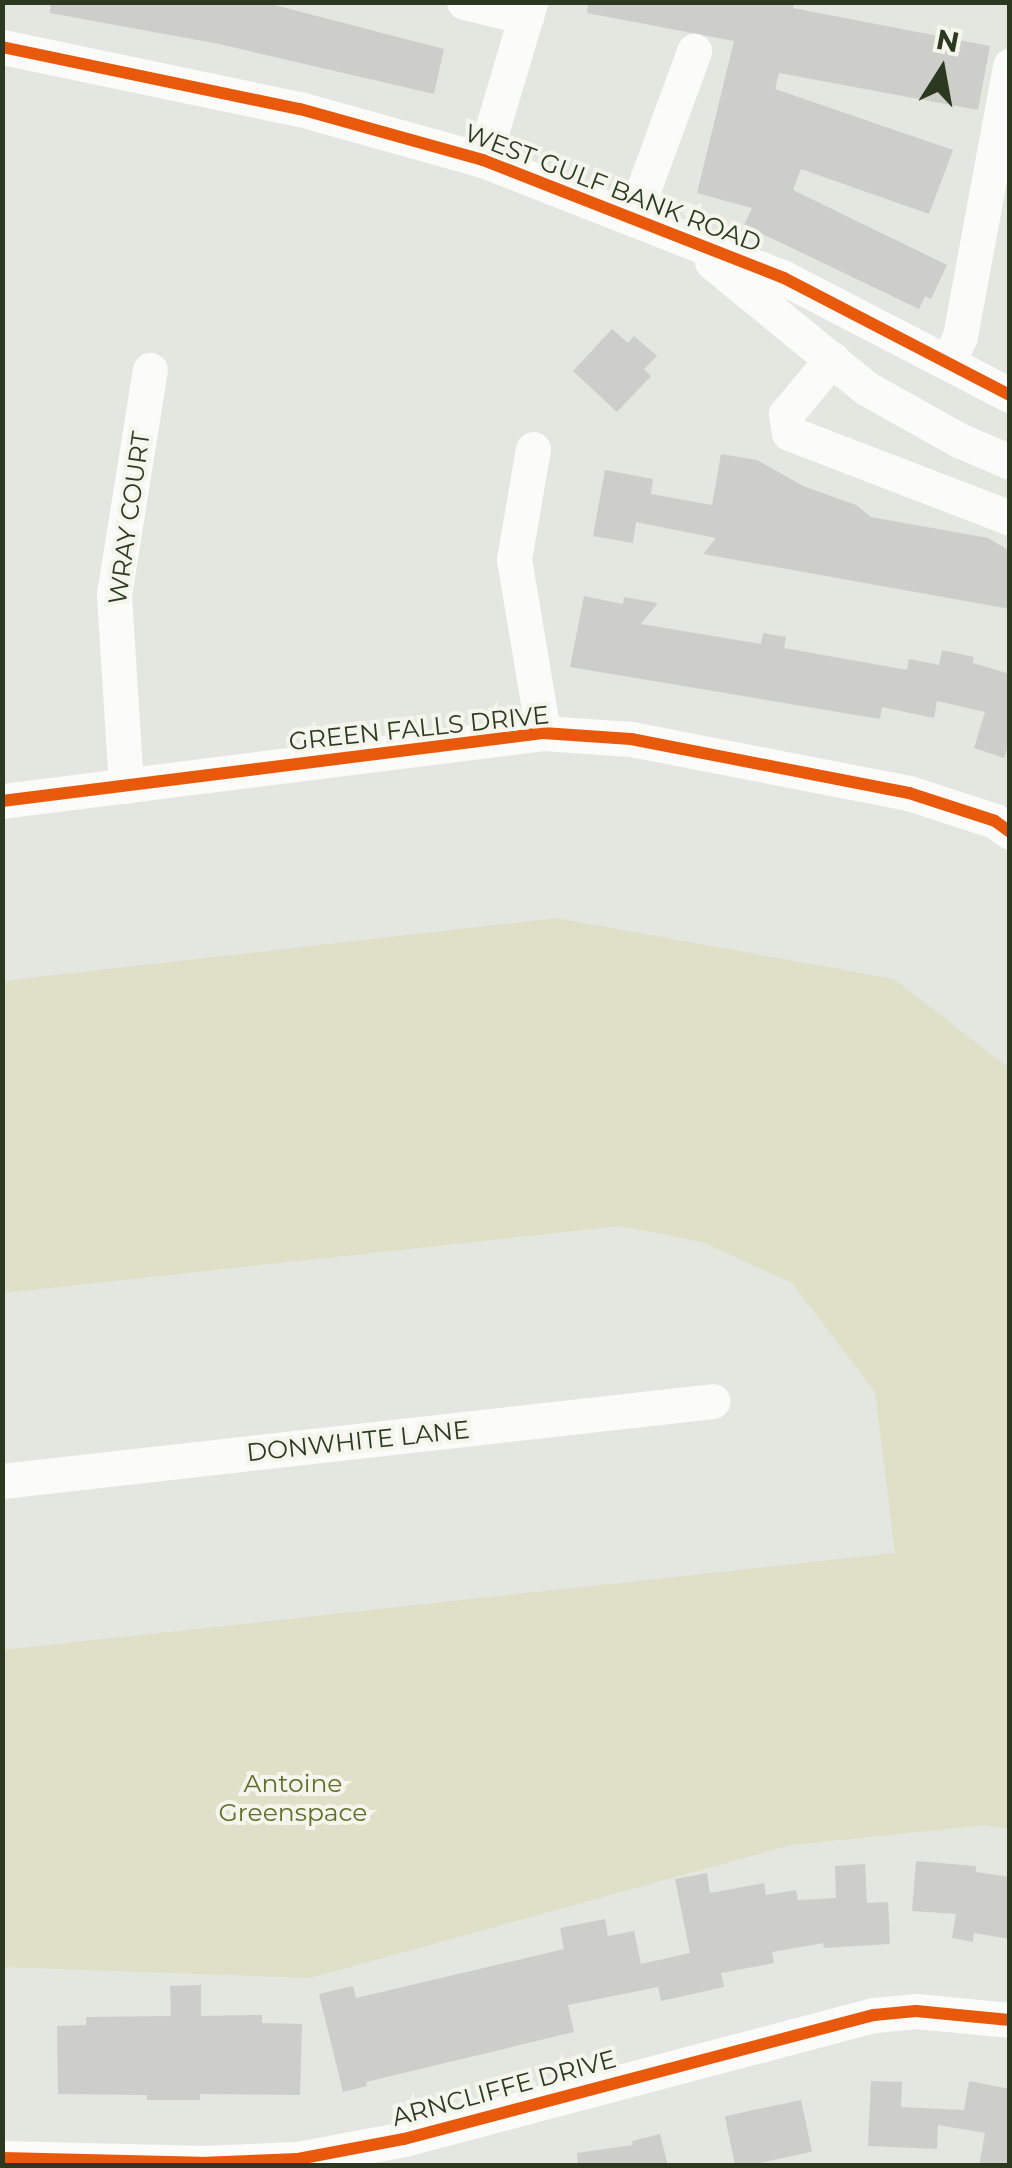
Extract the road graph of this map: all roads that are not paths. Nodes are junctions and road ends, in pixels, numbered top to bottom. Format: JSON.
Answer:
{"nodes":[{"id":1,"x":464,"y":2,"type":"edge"},
{"id":2,"x":528,"y":10,"type":"edge"},
{"id":3,"x":2,"y":47,"type":"edge"},
{"id":4,"x":694,"y":51,"type":"dead end"},
{"id":5,"x":1010,"y":66,"type":"edge"},
{"id":6,"x":483,"y":160,"type":"junction"},
{"id":7,"x":649,"y":225,"type":"junction"},
{"id":8,"x":832,"y":360,"type":"junction"},
{"id":9,"x":948,"y":363,"type":"junction"},
{"id":10,"x":150,"y":370,"type":"dead end"},
{"id":11,"x":1009,"y":393,"type":"edge"},
{"id":12,"x":532,"y":450,"type":"dead end"},
{"id":13,"x":1010,"y":462,"type":"edge"},
{"id":14,"x":1010,"y":518,"type":"edge"},
{"id":15,"x":544,"y":733,"type":"junction"},
{"id":16,"x":126,"y":786,"type":"junction"},
{"id":17,"x":2,"y":801,"type":"edge"},
{"id":18,"x":1010,"y":832,"type":"edge"},
{"id":19,"x":712,"y":1400,"type":"dead end"},
{"id":20,"x":2,"y":1481,"type":"edge"},
{"id":21,"x":1010,"y":2020,"type":"edge"},
{"id":22,"x":2,"y":2158,"type":"edge"},
{"id":23,"x":298,"y":2162,"type":"edge"}],
"edges":[{"from":1,"to":2,"type":"street"},
{"from":2,"to":6,"type":"street"},
{"from":3,"to":6,"type":"street","name":"WEST GULF BANK ROAD"},
{"from":4,"to":7,"type":"street"},
{"from":5,"to":9,"type":"street"},
{"from":6,"to":7,"type":"street","name":"WEST GULF BANK ROAD"},
{"from":7,"to":8,"type":"street","name":"WEST GULF BANK ROAD"},
{"from":7,"to":9,"type":"street","name":"WEST GULF BANK ROAD"},
{"from":8,"to":13,"type":"street","name":"WEST GULF BANK ROAD"},
{"from":8,"to":14,"type":"street"},
{"from":9,"to":11,"type":"street","name":"WEST GULF BANK ROAD"},
{"from":10,"to":16,"type":"street","name":"WRAY COURT"},
{"from":12,"to":15,"type":"street"},
{"from":15,"to":16,"type":"street","name":"GREEN FALLS DRIVE"},
{"from":15,"to":18,"type":"street","name":"GREEN FALLS DRIVE"},
{"from":16,"to":17,"type":"street","name":"GREEN FALLS DRIVE"},
{"from":19,"to":20,"type":"street","name":"DONWHITE LANE"},
{"from":21,"to":23,"type":"street","name":"ARNCLIFFE DRIVE"},
{"from":22,"to":23,"type":"street","name":"ARNCLIFFE DRIVE"}]}
